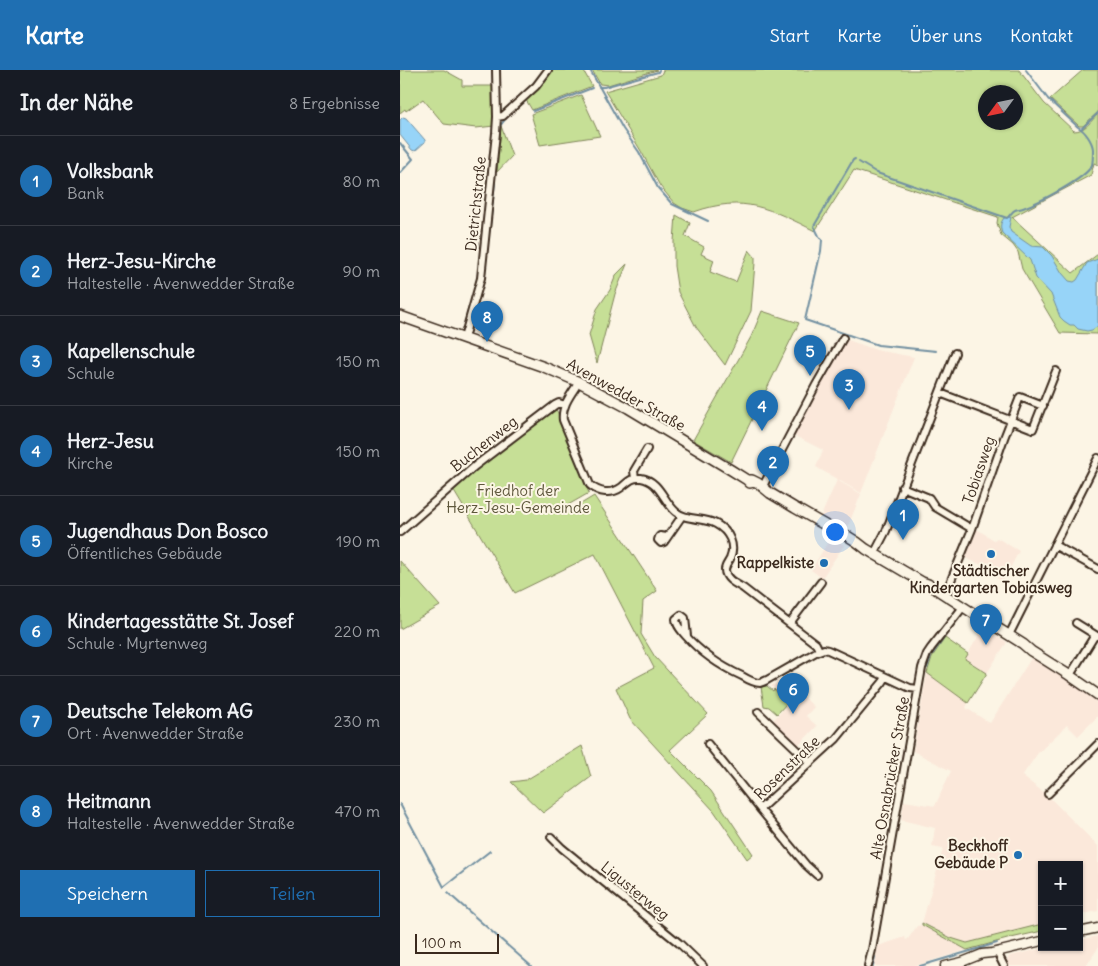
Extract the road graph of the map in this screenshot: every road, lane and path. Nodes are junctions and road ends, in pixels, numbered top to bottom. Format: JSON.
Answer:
{"nodes":[{"id":1,"x":496,"y":70,"type":"edge"},
{"id":2,"x":548,"y":70,"type":"edge"},
{"id":3,"x":497,"y":117,"type":"junction"},
{"id":4,"x":400,"y":316,"type":"edge"},
{"id":5,"x":464,"y":338,"type":"junction"},
{"id":6,"x":842,"y":338,"type":"dead end"},
{"id":7,"x":955,"y":352,"type":"dead end"},
{"id":8,"x":1056,"y":371,"type":"dead end"},
{"id":9,"x":579,"y":382,"type":"junction"},
{"id":10,"x":940,"y":393,"type":"junction"},
{"id":11,"x":565,"y":405,"type":"junction"},
{"id":12,"x":1043,"y":406,"type":"junction"},
{"id":13,"x":1010,"y":420,"type":"junction"},
{"id":14,"x":646,"y":449,"type":"dead end"},
{"id":15,"x":1098,"y":458,"type":"edge"},
{"id":16,"x":635,"y":478,"type":"junction"},
{"id":17,"x":902,"y":487,"type":"junction"},
{"id":18,"x":762,"y":488,"type":"junction"},
{"id":19,"x":682,"y":516,"type":"junction"},
{"id":20,"x":972,"y":529,"type":"junction"},
{"id":21,"x":400,"y":532,"type":"edge"},
{"id":22,"x":667,"y":537,"type":"dead end"},
{"id":23,"x":1054,"y":546,"type":"junction"},
{"id":24,"x":870,"y":552,"type":"junction"},
{"id":25,"x":1098,"y":568,"type":"edge"},
{"id":26,"x":821,"y":582,"type":"dead end"},
{"id":27,"x":944,"y":595,"type":"junction"},
{"id":28,"x":963,"y":607,"type":"junction"},
{"id":29,"x":790,"y":623,"type":"junction"},
{"id":30,"x":1076,"y":623,"type":"dead end"},
{"id":31,"x":1009,"y":635,"type":"junction"},
{"id":32,"x":686,"y":636,"type":"dead end"},
{"id":33,"x":1096,"y":636,"type":"edge"},
{"id":34,"x":1023,"y":644,"type":"junction"},
{"id":35,"x":819,"y":650,"type":"junction"},
{"id":36,"x":1072,"y":672,"type":"junction"},
{"id":37,"x":886,"y":677,"type":"junction"},
{"id":38,"x":918,"y":689,"type":"junction"},
{"id":39,"x":1098,"y":691,"type":"edge"},
{"id":40,"x":1098,"y":695,"type":"edge"},
{"id":41,"x":758,"y":712,"type":"dead end"},
{"id":42,"x":708,"y":744,"type":"dead end"},
{"id":43,"x":1098,"y":744,"type":"edge"},
{"id":44,"x":810,"y":762,"type":"junction"},
{"id":45,"x":1048,"y":794,"type":"dead end"},
{"id":46,"x":760,"y":809,"type":"junction"},
{"id":47,"x":551,"y":837,"type":"dead end"},
{"id":48,"x":817,"y":875,"type":"dead end"},
{"id":49,"x":1098,"y":928,"type":"edge"},
{"id":50,"x":1083,"y":931,"type":"edge"},
{"id":51,"x":1038,"y":942,"type":"edge"},
{"id":52,"x":995,"y":953,"type":"junction"},
{"id":53,"x":703,"y":966,"type":"edge"},
{"id":54,"x":868,"y":966,"type":"edge"},
{"id":55,"x":945,"y":966,"type":"edge"},
{"id":56,"x":1004,"y":966,"type":"edge"}],
"edges":[{"from":1,"to":3,"type":"street","name":"Dietrichstraße"},
{"from":2,"to":3,"type":"street"},
{"from":3,"to":5,"type":"street","name":"Dietrichstraße"},
{"from":4,"to":5,"type":"main road","name":"Avenwedder Straße"},
{"from":5,"to":9,"type":"main road","name":"Avenwedder Straße"},
{"from":6,"to":18,"type":"street"},
{"from":7,"to":10,"type":"street"},
{"from":8,"to":12,"type":"street"},
{"from":9,"to":11,"type":"street"},
{"from":9,"to":18,"type":"main road","name":"Avenwedder Straße"},
{"from":10,"to":13,"type":"street"},
{"from":10,"to":17,"type":"street"},
{"from":11,"to":16,"type":"street"},
{"from":11,"to":21,"type":"street","name":"Buchenweg"},
{"from":12,"to":13,"type":"street"},
{"from":12,"to":13,"type":"street","name":"Tobiasweg"},
{"from":13,"to":20,"type":"street","name":"Tobiasweg"},
{"from":14,"to":16,"type":"street"},
{"from":15,"to":23,"type":"street"},
{"from":16,"to":19,"type":"street"},
{"from":17,"to":20,"type":"street","name":"Tobiasweg"},
{"from":17,"to":24,"type":"street"},
{"from":18,"to":24,"type":"main road","name":"Avenwedder Straße"},
{"from":19,"to":22,"type":"street"},
{"from":19,"to":29,"type":"street"},
{"from":20,"to":27,"type":"street","name":"Tobiasweg"},
{"from":23,"to":25,"type":"street"},
{"from":23,"to":31,"type":"street"},
{"from":24,"to":27,"type":"main road","name":"Avenwedder Straße"},
{"from":26,"to":29,"type":"street"},
{"from":27,"to":28,"type":"main road","name":"Avenwedder Straße"},
{"from":28,"to":31,"type":"main road","name":"Avenwedder Straße"},
{"from":28,"to":38,"type":"street","name":"Alte Osnabrücker Straße"},
{"from":29,"to":35,"type":"street"},
{"from":30,"to":33,"type":"street"},
{"from":31,"to":34,"type":"main road","name":"Avenwedder Straße"},
{"from":32,"to":35,"type":"street"},
{"from":33,"to":36,"type":"street"},
{"from":34,"to":36,"type":"main road","name":"Avenwedder Straße"},
{"from":34,"to":40,"type":"main road","name":"Avenwedder Straße"},
{"from":35,"to":37,"type":"street"},
{"from":36,"to":39,"type":"main road","name":"Avenwedder Straße"},
{"from":37,"to":38,"type":"street"},
{"from":37,"to":44,"type":"street","name":"Rosenstraße"},
{"from":38,"to":54,"type":"street","name":"Alte Osnabrücker Straße"},
{"from":41,"to":44,"type":"street"},
{"from":42,"to":46,"type":"street"},
{"from":43,"to":45,"type":"street"},
{"from":44,"to":46,"type":"street","name":"Rosenstraße"},
{"from":46,"to":48,"type":"street","name":"Rosenstraße"},
{"from":47,"to":53,"type":"street","name":"Ligusterweg"},
{"from":49,"to":50,"type":"street"},
{"from":51,"to":52,"type":"street"},
{"from":52,"to":55,"type":"street"},
{"from":52,"to":56,"type":"street"}]}
